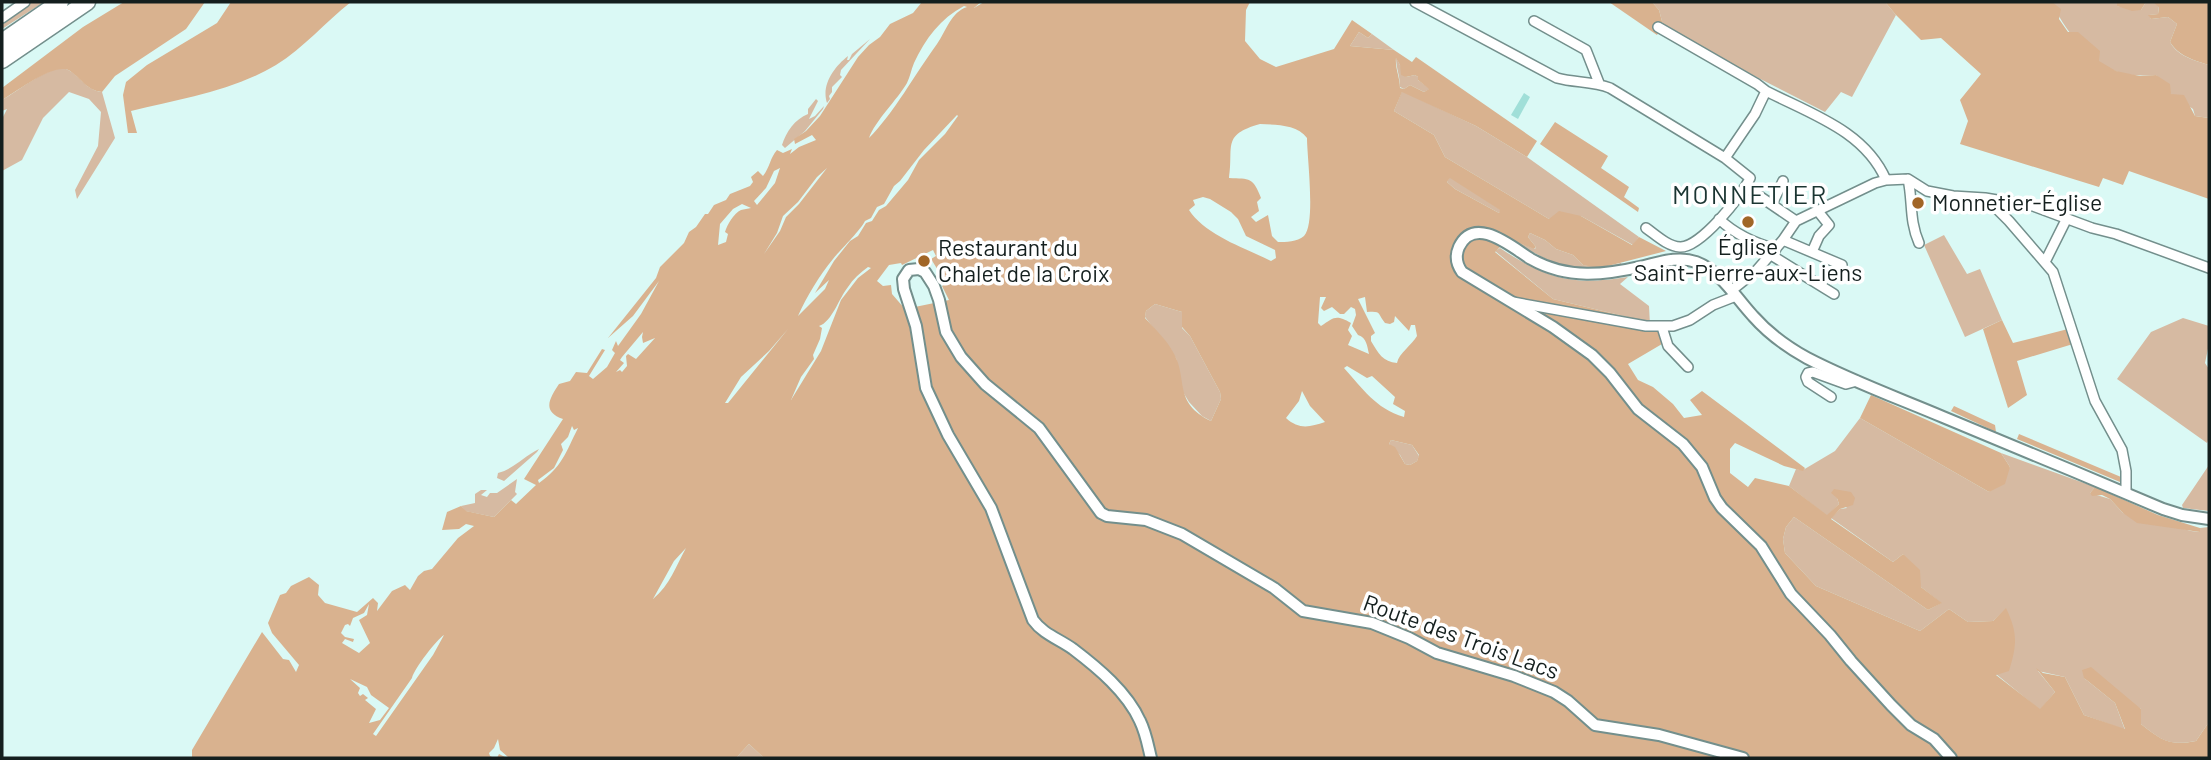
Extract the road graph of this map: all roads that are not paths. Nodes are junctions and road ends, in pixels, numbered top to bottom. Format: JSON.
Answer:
{"nodes":[{"id":1,"x":25,"y":2,"type":"edge"},
{"id":2,"x":60,"y":2,"type":"edge"},
{"id":3,"x":87,"y":2,"type":"edge"},
{"id":4,"x":1415,"y":2,"type":"edge"},
{"id":5,"x":2,"y":18,"type":"edge"},
{"id":6,"x":1534,"y":21,"type":"dead end"},
{"id":7,"x":1658,"y":27,"type":"dead end"},
{"id":8,"x":2,"y":42,"type":"edge"},
{"id":9,"x":2,"y":60,"type":"edge"},
{"id":10,"x":1599,"y":83,"type":"junction"},
{"id":11,"x":1766,"y":91,"type":"junction"},
{"id":12,"x":1725,"y":158,"type":"junction"},
{"id":13,"x":1908,"y":179,"type":"junction"},
{"id":14,"x":1886,"y":180,"type":"junction"},
{"id":15,"x":1783,"y":181,"type":"dead end"},
{"id":16,"x":1746,"y":187,"type":"junction"},
{"id":17,"x":1985,"y":198,"type":"junction"},
{"id":18,"x":1773,"y":204,"type":"junction"},
{"id":19,"x":1817,"y":209,"type":"junction"},
{"id":20,"x":2067,"y":218,"type":"junction"},
{"id":21,"x":1719,"y":219,"type":"junction"},
{"id":22,"x":1796,"y":221,"type":"junction"},
{"id":23,"x":1646,"y":228,"type":"dead end"},
{"id":24,"x":1783,"y":240,"type":"junction"},
{"id":25,"x":1919,"y":243,"type":"dead end"},
{"id":26,"x":1774,"y":252,"type":"junction"},
{"id":27,"x":1812,"y":252,"type":"junction"},
{"id":28,"x":2045,"y":261,"type":"junction"},
{"id":29,"x":1842,"y":265,"type":"dead end"},
{"id":30,"x":2206,"y":265,"type":"edge"},
{"id":31,"x":1734,"y":293,"type":"junction"},
{"id":32,"x":1834,"y":294,"type":"dead end"},
{"id":33,"x":1508,"y":301,"type":"junction"},
{"id":34,"x":1662,"y":327,"type":"junction"},
{"id":35,"x":1688,"y":367,"type":"dead end"},
{"id":36,"x":1857,"y":381,"type":"junction"},
{"id":37,"x":1830,"y":397,"type":"dead end"},
{"id":38,"x":2126,"y":493,"type":"junction"},
{"id":39,"x":2209,"y":519,"type":"edge"},
{"id":40,"x":1151,"y":758,"type":"edge"},
{"id":41,"x":1743,"y":758,"type":"edge"},
{"id":42,"x":1951,"y":758,"type":"edge"}],
"edges":[{"from":1,"to":5,"type":"street"},
{"from":2,"to":8,"type":"highway"},
{"from":3,"to":9,"type":"highway"},
{"from":4,"to":10,"type":"street"},
{"from":6,"to":10,"type":"street"},
{"from":7,"to":11,"type":"street"},
{"from":10,"to":12,"type":"street"},
{"from":11,"to":12,"type":"street"},
{"from":11,"to":14,"type":"street"},
{"from":12,"to":16,"type":"street"},
{"from":13,"to":14,"type":"street"},
{"from":13,"to":17,"type":"street"},
{"from":13,"to":25,"type":"street"},
{"from":14,"to":19,"type":"street"},
{"from":15,"to":18,"type":"street"},
{"from":16,"to":18,"type":"street"},
{"from":16,"to":21,"type":"street"},
{"from":17,"to":20,"type":"street"},
{"from":17,"to":28,"type":"street"},
{"from":18,"to":22,"type":"street"},
{"from":19,"to":22,"type":"street"},
{"from":19,"to":27,"type":"street"},
{"from":20,"to":28,"type":"street"},
{"from":20,"to":30,"type":"street"},
{"from":21,"to":23,"type":"street"},
{"from":21,"to":26,"type":"street"},
{"from":22,"to":24,"type":"street"},
{"from":24,"to":26,"type":"street"},
{"from":24,"to":27,"type":"street"},
{"from":26,"to":31,"type":"street"},
{"from":26,"to":32,"type":"street"},
{"from":27,"to":29,"type":"street"},
{"from":28,"to":38,"type":"street"},
{"from":31,"to":33,"type":"street"},
{"from":31,"to":34,"type":"street"},
{"from":31,"to":36,"type":"street"},
{"from":33,"to":34,"type":"street"},
{"from":33,"to":42,"type":"street"},
{"from":34,"to":35,"type":"street"},
{"from":36,"to":37,"type":"street"},
{"from":36,"to":38,"type":"street"},
{"from":38,"to":39,"type":"street"},
{"from":40,"to":41,"type":"street","name":"Route des Trois Lacs"}]}
